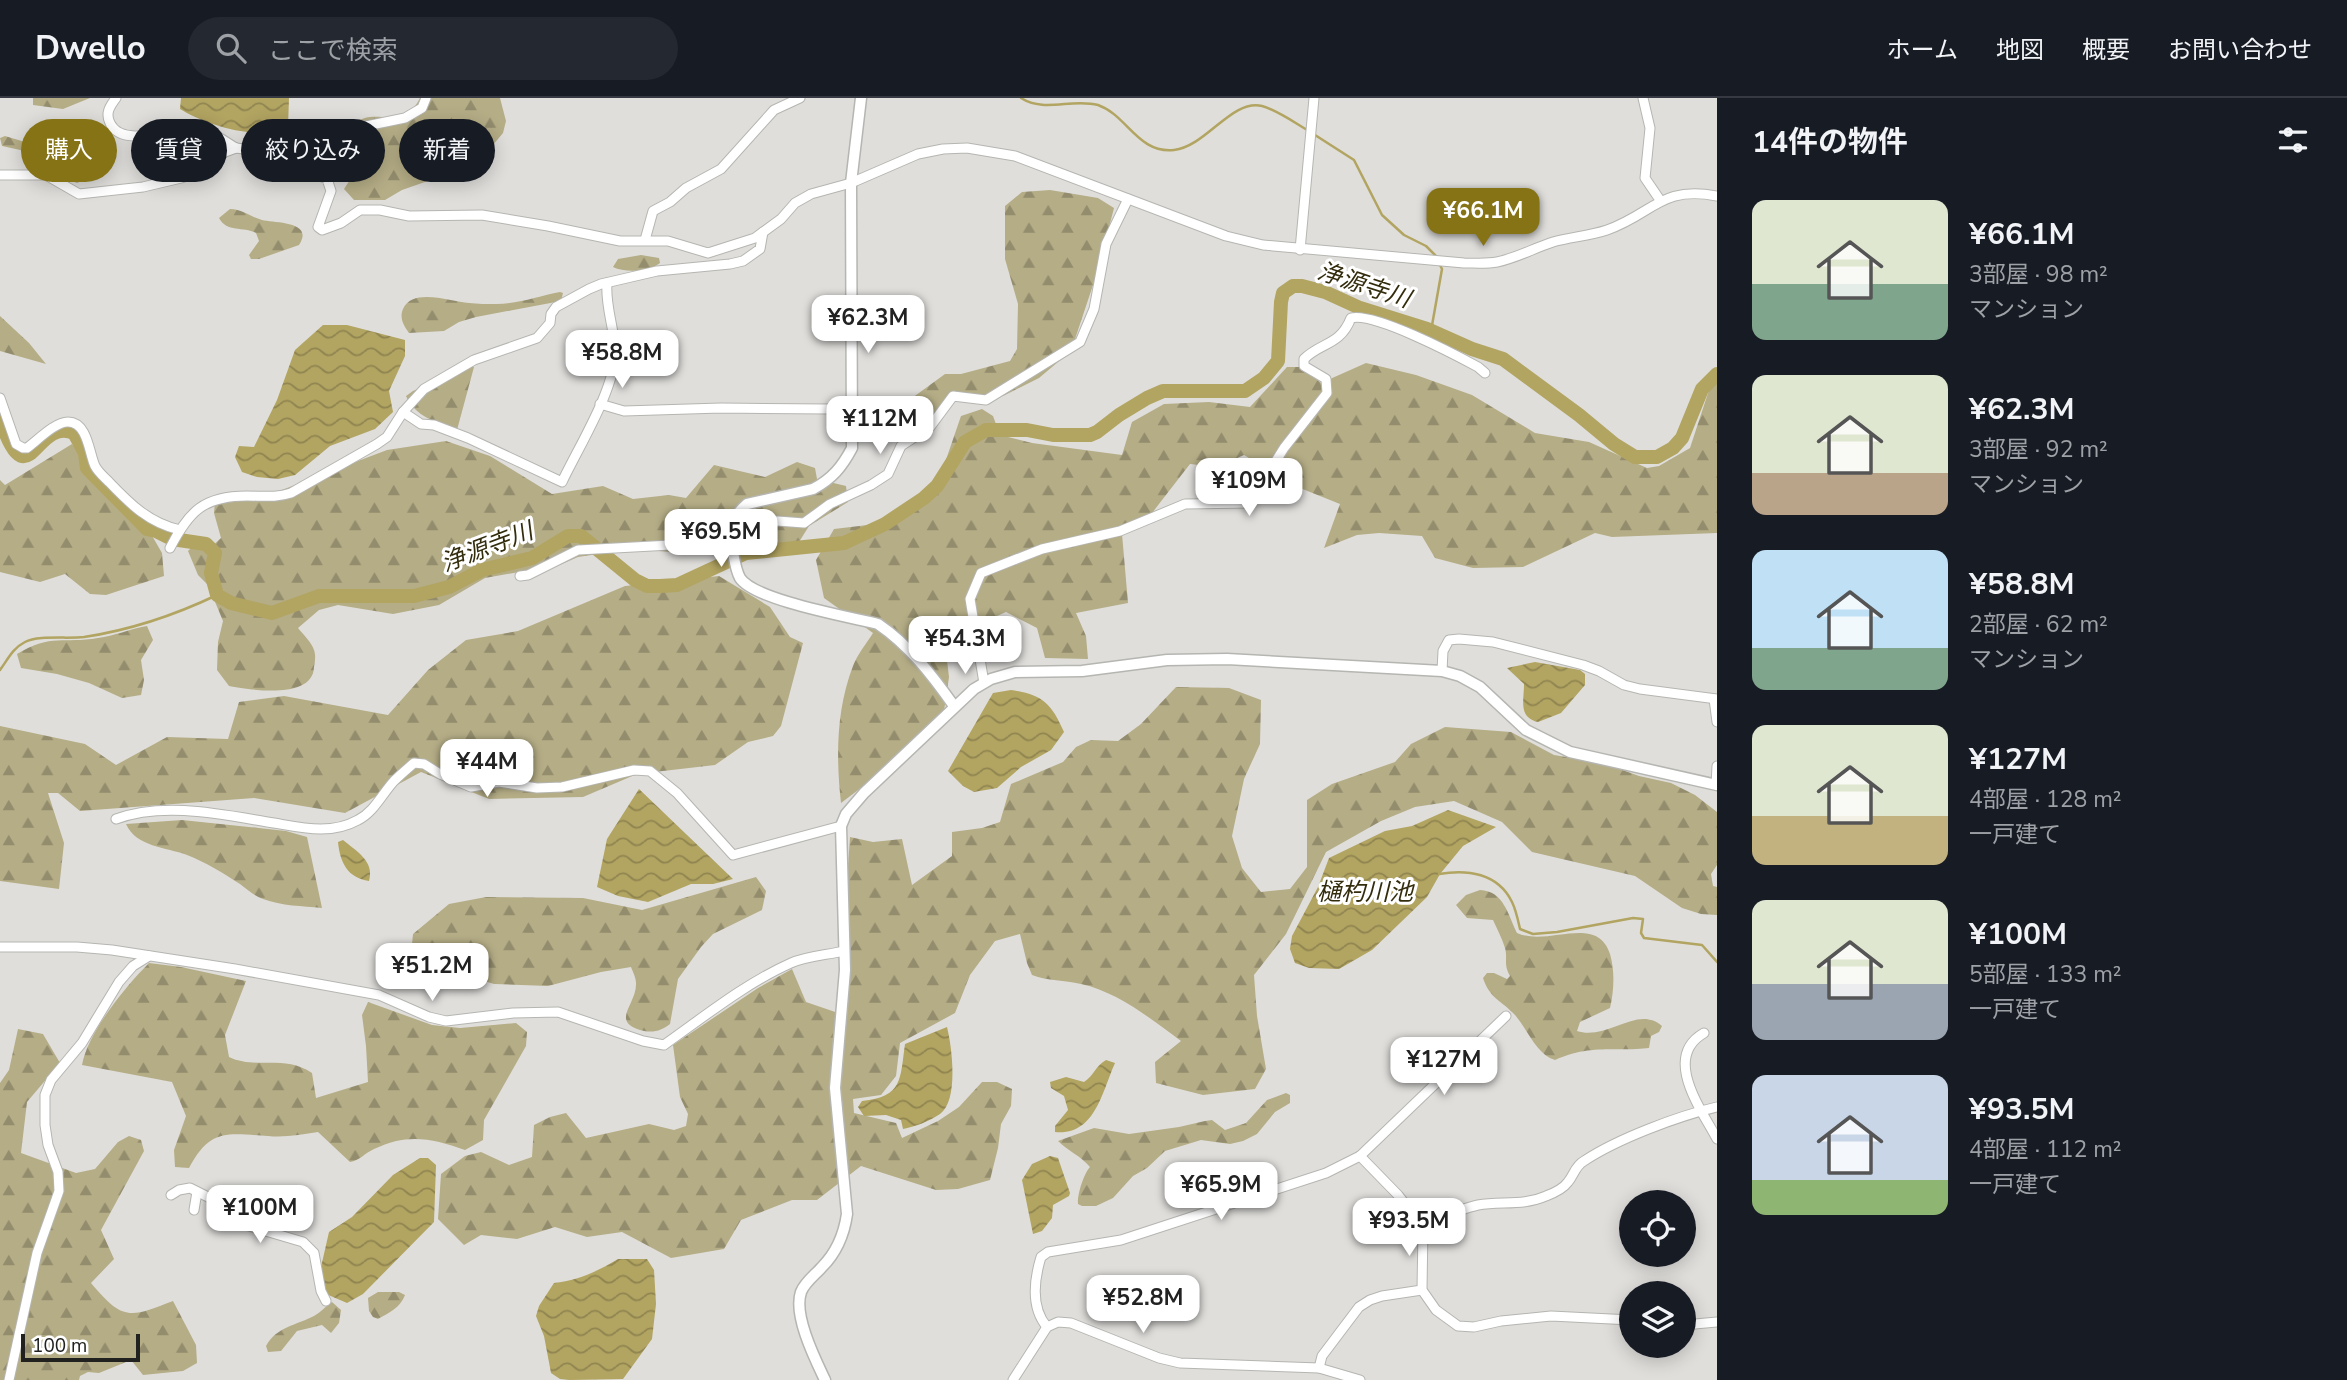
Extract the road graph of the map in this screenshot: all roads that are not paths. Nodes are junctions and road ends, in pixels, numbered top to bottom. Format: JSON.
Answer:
{"nodes":[{"id":1,"x":116,"y":98,"type":"edge"},
{"id":2,"x":426,"y":98,"type":"edge"},
{"id":3,"x":800,"y":98,"type":"edge"},
{"id":4,"x":861,"y":98,"type":"edge"},
{"id":5,"x":1314,"y":98,"type":"edge"},
{"id":6,"x":1643,"y":98,"type":"edge"},
{"id":7,"x":385,"y":122,"type":"edge"},
{"id":8,"x":236,"y":148,"type":"junction"},
{"id":9,"x":241,"y":149,"type":"edge"},
{"id":10,"x":0,"y":175,"type":"edge"},
{"id":11,"x":328,"y":182,"type":"edge"},
{"id":12,"x":851,"y":183,"type":"junction"},
{"id":13,"x":1717,"y":196,"type":"edge"},
{"id":14,"x":1128,"y":199,"type":"junction"},
{"id":15,"x":1660,"y":200,"type":"junction"},
{"id":16,"x":763,"y":232,"type":"junction"},
{"id":17,"x":645,"y":240,"type":"junction"},
{"id":18,"x":1300,"y":250,"type":"junction"},
{"id":19,"x":607,"y":283,"type":"junction"},
{"id":20,"x":1485,"y":373,"type":"dead end"},
{"id":21,"x":0,"y":398,"type":"edge"},
{"id":22,"x":600,"y":404,"type":"junction"},
{"id":23,"x":403,"y":412,"type":"junction"},
{"id":24,"x":853,"y":421,"type":"junction"},
{"id":25,"x":180,"y":530,"type":"junction"},
{"id":26,"x":730,"y":534,"type":"junction"},
{"id":27,"x":170,"y":548,"type":"dead end"},
{"id":28,"x":520,"y":576,"type":"dead end"},
{"id":29,"x":1443,"y":671,"type":"junction"},
{"id":30,"x":984,"y":683,"type":"junction"},
{"id":31,"x":1715,"y":699,"type":"edge"},
{"id":32,"x":954,"y":705,"type":"junction"},
{"id":33,"x":1717,"y":722,"type":"edge"},
{"id":34,"x":1717,"y":766,"type":"edge"},
{"id":35,"x":1716,"y":785,"type":"edge"},
{"id":36,"x":116,"y":819,"type":"dead end"},
{"id":37,"x":841,"y":826,"type":"junction"},
{"id":38,"x":0,"y":947,"type":"edge"},
{"id":39,"x":844,"y":951,"type":"junction"},
{"id":40,"x":149,"y":956,"type":"junction"},
{"id":41,"x":1506,"y":1016,"type":"dead end"},
{"id":42,"x":1704,"y":1033,"type":"dead end"},
{"id":43,"x":1717,"y":1107,"type":"edge"},
{"id":44,"x":1702,"y":1111,"type":"junction"},
{"id":45,"x":1717,"y":1139,"type":"edge"},
{"id":46,"x":1360,"y":1156,"type":"junction"},
{"id":47,"x":197,"y":1192,"type":"junction"},
{"id":48,"x":171,"y":1195,"type":"dead end"},
{"id":49,"x":194,"y":1210,"type":"dead end"},
{"id":50,"x":1423,"y":1227,"type":"junction"},
{"id":51,"x":1422,"y":1290,"type":"junction"},
{"id":52,"x":327,"y":1301,"type":"dead end"},
{"id":53,"x":1619,"y":1319,"type":"edge"},
{"id":54,"x":1717,"y":1322,"type":"edge"},
{"id":55,"x":1696,"y":1324,"type":"edge"},
{"id":56,"x":1047,"y":1328,"type":"junction"},
{"id":57,"x":1319,"y":1368,"type":"junction"},
{"id":58,"x":9,"y":1380,"type":"edge"},
{"id":59,"x":825,"y":1380,"type":"edge"},
{"id":60,"x":1013,"y":1380,"type":"edge"},
{"id":61,"x":1360,"y":1380,"type":"edge"}],
"edges":[{"from":1,"to":8,"type":"street"},
{"from":2,"to":7,"type":"street"},
{"from":3,"to":17,"type":"street"},
{"from":4,"to":12,"type":"street"},
{"from":5,"to":18,"type":"street"},
{"from":6,"to":15,"type":"street"},
{"from":8,"to":9,"type":"street"},
{"from":8,"to":10,"type":"street"},
{"from":11,"to":17,"type":"street"},
{"from":12,"to":14,"type":"street"},
{"from":12,"to":16,"type":"street"},
{"from":12,"to":24,"type":"street"},
{"from":13,"to":15,"type":"street"},
{"from":14,"to":18,"type":"street"},
{"from":14,"to":26,"type":"street"},
{"from":15,"to":18,"type":"street"},
{"from":16,"to":17,"type":"street"},
{"from":16,"to":19,"type":"street"},
{"from":19,"to":22,"type":"street"},
{"from":19,"to":23,"type":"street"},
{"from":20,"to":30,"type":"street"},
{"from":21,"to":25,"type":"street"},
{"from":22,"to":23,"type":"street"},
{"from":22,"to":24,"type":"street"},
{"from":23,"to":25,"type":"street"},
{"from":24,"to":26,"type":"street"},
{"from":25,"to":27,"type":"street"},
{"from":26,"to":28,"type":"street"},
{"from":26,"to":32,"type":"street"},
{"from":29,"to":30,"type":"street"},
{"from":29,"to":31,"type":"street"},
{"from":29,"to":35,"type":"street"},
{"from":30,"to":32,"type":"street"},
{"from":31,"to":33,"type":"street"},
{"from":32,"to":37,"type":"street"},
{"from":34,"to":35,"type":"street"},
{"from":36,"to":37,"type":"street"},
{"from":37,"to":39,"type":"street"},
{"from":38,"to":40,"type":"street"},
{"from":39,"to":40,"type":"street"},
{"from":39,"to":59,"type":"street"},
{"from":40,"to":58,"type":"street"},
{"from":41,"to":46,"type":"street"},
{"from":42,"to":44,"type":"street"},
{"from":43,"to":44,"type":"street"},
{"from":44,"to":45,"type":"street"},
{"from":44,"to":50,"type":"street"},
{"from":46,"to":50,"type":"street"},
{"from":46,"to":56,"type":"street"},
{"from":47,"to":48,"type":"street"},
{"from":47,"to":49,"type":"street"},
{"from":47,"to":52,"type":"street"},
{"from":50,"to":51,"type":"street"},
{"from":51,"to":53,"type":"street"},
{"from":51,"to":57,"type":"street"},
{"from":54,"to":55,"type":"street"},
{"from":56,"to":57,"type":"street"},
{"from":56,"to":60,"type":"street"},
{"from":57,"to":61,"type":"street"}]}
